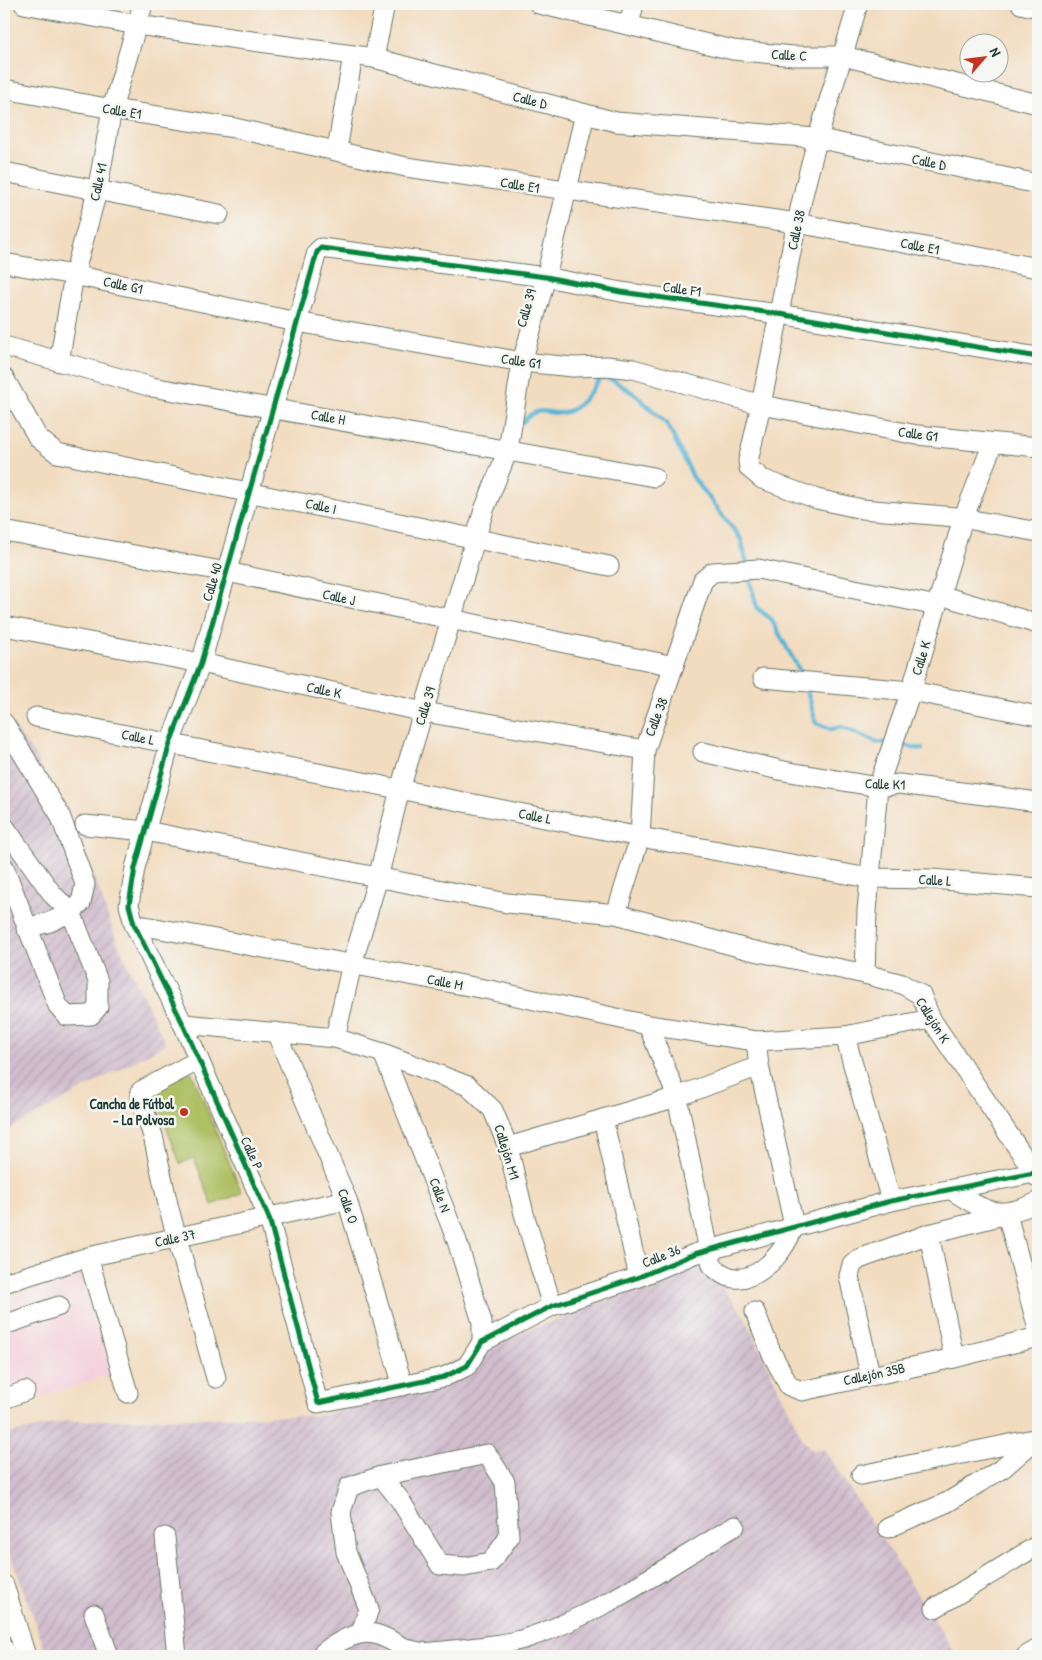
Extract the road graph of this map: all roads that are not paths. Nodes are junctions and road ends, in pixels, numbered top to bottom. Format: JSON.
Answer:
{"nodes":[{"id":1,"x":24,"y":4,"type":"edge"},
{"id":2,"x":143,"y":4,"type":"edge"},
{"id":3,"x":385,"y":4,"type":"edge"},
{"id":4,"x":539,"y":4,"type":"edge"},
{"id":5,"x":634,"y":4,"type":"edge"},
{"id":6,"x":858,"y":4,"type":"edge"},
{"id":7,"x":1021,"y":4,"type":"edge"},
{"id":8,"x":1038,"y":8,"type":"edge"},
{"id":9,"x":137,"y":25,"type":"junction"},
{"id":10,"x":629,"y":25,"type":"junction"},
{"id":11,"x":353,"y":55,"type":"junction"},
{"id":12,"x":844,"y":56,"type":"junction"},
{"id":13,"x":374,"y":58,"type":"junction"},
{"id":14,"x":4,"y":89,"type":"edge"},
{"id":15,"x":1038,"y":104,"type":"edge"},
{"id":16,"x":112,"y":109,"type":"junction"},
{"id":17,"x":585,"y":114,"type":"junction"},
{"id":18,"x":816,"y":138,"type":"junction"},
{"id":19,"x":338,"y":150,"type":"junction"},
{"id":20,"x":4,"y":172,"type":"edge"},
{"id":21,"x":1038,"y":184,"type":"edge"},
{"id":22,"x":97,"y":192,"type":"junction"},
{"id":23,"x":567,"y":192,"type":"junction"},
{"id":24,"x":219,"y":214,"type":"dead end"},
{"id":25,"x":796,"y":223,"type":"junction"},
{"id":26,"x":322,"y":248,"type":"joint"},
{"id":27,"x":4,"y":263,"type":"edge"},
{"id":28,"x":1038,"y":268,"type":"edge"},
{"id":29,"x":74,"y":275,"type":"junction"},
{"id":30,"x":546,"y":277,"type":"junction"},
{"id":31,"x":780,"y":314,"type":"junction"},
{"id":32,"x":297,"y":322,"type":"junction"},
{"id":33,"x":4,"y":346,"type":"edge"},
{"id":34,"x":1038,"y":357,"type":"edge"},
{"id":35,"x":60,"y":362,"type":"junction"},
{"id":36,"x":522,"y":362,"type":"junction"},
{"id":37,"x":4,"y":378,"type":"edge"},
{"id":38,"x":762,"y":405,"type":"junction"},
{"id":39,"x":273,"y":407,"type":"junction"},
{"id":40,"x":993,"y":443,"type":"junction"},
{"id":41,"x":1038,"y":447,"type":"edge"},
{"id":42,"x":508,"y":450,"type":"junction"},
{"id":43,"x":654,"y":477,"type":"dead end"},
{"id":44,"x":250,"y":491,"type":"junction"},
{"id":45,"x":963,"y":519,"type":"junction"},
{"id":46,"x":4,"y":531,"type":"edge"},
{"id":47,"x":1038,"y":532,"type":"edge"},
{"id":48,"x":476,"y":538,"type":"junction"},
{"id":49,"x":609,"y":566,"type":"dead end"},
{"id":50,"x":227,"y":572,"type":"junction"},
{"id":51,"x":939,"y":600,"type":"junction"},
{"id":52,"x":451,"y":621,"type":"junction"},
{"id":53,"x":1038,"y":624,"type":"edge"},
{"id":54,"x":4,"y":626,"type":"edge"},
{"id":55,"x":201,"y":663,"type":"junction"},
{"id":56,"x":674,"y":666,"type":"junction"},
{"id":57,"x":763,"y":678,"type":"dead end"},
{"id":58,"x":911,"y":691,"type":"junction"},
{"id":59,"x":424,"y":712,"type":"junction"},
{"id":60,"x":1038,"y":716,"type":"edge"},
{"id":61,"x":36,"y":717,"type":"dead end"},
{"id":62,"x":4,"y":723,"type":"edge"},
{"id":63,"x":170,"y":743,"type":"junction"},
{"id":64,"x":645,"y":750,"type":"junction"},
{"id":65,"x":703,"y":752,"type":"dead end"},
{"id":66,"x":878,"y":787,"type":"junction"},
{"id":67,"x":400,"y":789,"type":"junction"},
{"id":68,"x":1038,"y":802,"type":"edge"},
{"id":69,"x":85,"y":825,"type":"dead end"},
{"id":70,"x":4,"y":826,"type":"edge"},
{"id":71,"x":146,"y":831,"type":"junction"},
{"id":72,"x":640,"y":837,"type":"junction"},
{"id":73,"x":4,"y":867,"type":"edge"},
{"id":74,"x":378,"y":878,"type":"junction"},
{"id":75,"x":870,"y":878,"type":"junction"},
{"id":76,"x":1038,"y":888,"type":"edge"},
{"id":77,"x":71,"y":912,"type":"junction"},
{"id":78,"x":616,"y":914,"type":"junction"},
{"id":79,"x":134,"y":924,"type":"junction"},
{"id":80,"x":26,"y":928,"type":"junction"},
{"id":81,"x":352,"y":964,"type":"junction"},
{"id":82,"x":865,"y":974,"type":"junction"},
{"id":83,"x":931,"y":1019,"type":"junction"},
{"id":84,"x":183,"y":1024,"type":"junction"},
{"id":85,"x":648,"y":1026,"type":"junction"},
{"id":86,"x":276,"y":1032,"type":"junction"},
{"id":87,"x":845,"y":1036,"type":"junction"},
{"id":88,"x":335,"y":1038,"type":"junction"},
{"id":89,"x":756,"y":1041,"type":"junction"},
{"id":90,"x":383,"y":1053,"type":"junction"},
{"id":91,"x":199,"y":1060,"type":"junction"},
{"id":92,"x":759,"y":1066,"type":"junction"},
{"id":93,"x":677,"y":1097,"type":"junction"},
{"id":94,"x":603,"y":1119,"type":"junction"},
{"id":95,"x":508,"y":1147,"type":"junction"},
{"id":96,"x":1036,"y":1175,"type":"edge"},
{"id":97,"x":953,"y":1191,"type":"junction"},
{"id":98,"x":347,"y":1200,"type":"junction"},
{"id":99,"x":891,"y":1201,"type":"junction"},
{"id":100,"x":1038,"y":1202,"type":"edge"},
{"id":101,"x":1007,"y":1214,"type":"junction"},
{"id":102,"x":269,"y":1218,"type":"junction"},
{"id":103,"x":794,"y":1226,"type":"junction"},
{"id":104,"x":928,"y":1234,"type":"junction"},
{"id":105,"x":178,"y":1238,"type":"junction"},
{"id":106,"x":709,"y":1250,"type":"junction"},
{"id":107,"x":88,"y":1257,"type":"junction"},
{"id":108,"x":639,"y":1277,"type":"junction"},
{"id":109,"x":4,"y":1283,"type":"edge"},
{"id":110,"x":59,"y":1306,"type":"dead end"},
{"id":111,"x":552,"y":1306,"type":"junction"},
{"id":112,"x":755,"y":1312,"type":"dead end"},
{"id":113,"x":4,"y":1325,"type":"edge"},
{"id":114,"x":1038,"y":1327,"type":"edge"},
{"id":115,"x":482,"y":1342,"type":"junction"},
{"id":116,"x":954,"y":1358,"type":"junction"},
{"id":117,"x":870,"y":1375,"type":"junction"},
{"id":118,"x":216,"y":1378,"type":"dead end"},
{"id":119,"x":403,"y":1386,"type":"junction"},
{"id":120,"x":24,"y":1391,"type":"dead end"},
{"id":121,"x":128,"y":1394,"type":"dead end"},
{"id":122,"x":4,"y":1399,"type":"edge"},
{"id":123,"x":1038,"y":1438,"type":"edge"},
{"id":124,"x":861,"y":1475,"type":"dead end"},
{"id":125,"x":381,"y":1476,"type":"junction"},
{"id":126,"x":735,"y":1526,"type":"dead end"},
{"id":127,"x":888,"y":1528,"type":"dead end"},
{"id":128,"x":165,"y":1537,"type":"dead end"},
{"id":129,"x":1038,"y":1545,"type":"edge"},
{"id":130,"x":4,"y":1585,"type":"edge"},
{"id":131,"x":935,"y":1608,"type":"dead end"},
{"id":132,"x":94,"y":1614,"type":"dead end"},
{"id":133,"x":361,"y":1632,"type":"junction"},
{"id":134,"x":1038,"y":1648,"type":"edge"},
{"id":135,"x":4,"y":1649,"type":"edge"},
{"id":136,"x":6,"y":1656,"type":"edge"},
{"id":137,"x":26,"y":1656,"type":"edge"},
{"id":138,"x":109,"y":1656,"type":"edge"},
{"id":139,"x":177,"y":1656,"type":"edge"},
{"id":140,"x":320,"y":1656,"type":"edge"},
{"id":141,"x":1026,"y":1656,"type":"edge"}],
"edges":[{"from":1,"to":9,"type":"street","name":"Calle D"},
{"from":2,"to":9,"type":"street","name":"Calle 41"},
{"from":3,"to":13,"type":"street"},
{"from":4,"to":10,"type":"street","name":"Calle C"},
{"from":5,"to":10,"type":"street"},
{"from":6,"to":12,"type":"street","name":"Calle 38"},
{"from":7,"to":8,"type":"street"},
{"from":9,"to":11,"type":"street","name":"Calle D"},
{"from":9,"to":16,"type":"street","name":"Calle 41"},
{"from":10,"to":12,"type":"street","name":"Calle C"},
{"from":11,"to":13,"type":"street","name":"Calle D"},
{"from":11,"to":19,"type":"street"},
{"from":12,"to":15,"type":"street","name":"Calle C"},
{"from":12,"to":18,"type":"street","name":"Calle 38"},
{"from":13,"to":17,"type":"street","name":"Calle D"},
{"from":14,"to":16,"type":"street","name":"Calle E1"},
{"from":16,"to":19,"type":"street","name":"Calle E1"},
{"from":16,"to":22,"type":"street","name":"Calle 41"},
{"from":17,"to":18,"type":"street","name":"Calle D"},
{"from":17,"to":23,"type":"street","name":"Calle 39"},
{"from":18,"to":21,"type":"street","name":"Calle D"},
{"from":18,"to":25,"type":"street","name":"Calle 38"},
{"from":19,"to":23,"type":"street","name":"Calle E1"},
{"from":20,"to":22,"type":"street"},
{"from":22,"to":24,"type":"street"},
{"from":22,"to":29,"type":"street","name":"Calle 41"},
{"from":23,"to":25,"type":"street","name":"Calle E1"},
{"from":23,"to":30,"type":"street","name":"Calle 39"},
{"from":25,"to":28,"type":"street","name":"Calle E1"},
{"from":25,"to":31,"type":"street","name":"Calle 38"},
{"from":26,"to":30,"type":"street","name":"Calle F1"},
{"from":26,"to":32,"type":"street","name":"Calle 40"},
{"from":27,"to":29,"type":"street","name":"Calle G1"},
{"from":29,"to":32,"type":"street","name":"Calle G1"},
{"from":29,"to":35,"type":"street","name":"Calle 41"},
{"from":30,"to":31,"type":"street","name":"Calle F1"},
{"from":30,"to":36,"type":"street","name":"Calle 39"},
{"from":31,"to":34,"type":"street","name":"Calle F1"},
{"from":31,"to":38,"type":"street","name":"Calle 38"},
{"from":32,"to":36,"type":"street","name":"Calle G1"},
{"from":32,"to":39,"type":"street","name":"Calle 40"},
{"from":33,"to":35,"type":"street","name":"Calle H"},
{"from":35,"to":39,"type":"street","name":"Calle H"},
{"from":36,"to":38,"type":"street","name":"Calle G1"},
{"from":36,"to":42,"type":"street","name":"Calle 39"},
{"from":37,"to":44,"type":"street","name":"Calle I"},
{"from":38,"to":40,"type":"street","name":"Calle G1"},
{"from":38,"to":45,"type":"street","name":"Calle 38"},
{"from":39,"to":42,"type":"street","name":"Calle H"},
{"from":39,"to":44,"type":"street","name":"Calle 40"},
{"from":40,"to":41,"type":"street","name":"Calle G1"},
{"from":40,"to":45,"type":"street","name":"Calle K"},
{"from":42,"to":43,"type":"street","name":"Calle H"},
{"from":42,"to":48,"type":"street","name":"Calle 39"},
{"from":44,"to":48,"type":"street","name":"Calle I"},
{"from":44,"to":50,"type":"street","name":"Calle 40"},
{"from":45,"to":47,"type":"street"},
{"from":45,"to":51,"type":"street","name":"Calle K"},
{"from":46,"to":50,"type":"street","name":"Calle J"},
{"from":48,"to":49,"type":"street","name":"Calle I"},
{"from":48,"to":52,"type":"street","name":"Calle 39"},
{"from":50,"to":52,"type":"street","name":"Calle J"},
{"from":50,"to":55,"type":"street","name":"Calle 40"},
{"from":51,"to":53,"type":"street","name":"Calle 38"},
{"from":51,"to":56,"type":"street","name":"Calle 38"},
{"from":51,"to":58,"type":"street","name":"Calle K"},
{"from":52,"to":56,"type":"street","name":"Calle J"},
{"from":52,"to":59,"type":"street","name":"Calle 39"},
{"from":54,"to":55,"type":"street","name":"Calle K"},
{"from":55,"to":59,"type":"street","name":"Calle K"},
{"from":55,"to":63,"type":"street","name":"Calle 40"},
{"from":56,"to":64,"type":"street","name":"Calle 38"},
{"from":57,"to":58,"type":"street"},
{"from":58,"to":60,"type":"street"},
{"from":58,"to":66,"type":"street","name":"Calle K"},
{"from":59,"to":64,"type":"street","name":"Calle K"},
{"from":59,"to":67,"type":"street","name":"Calle 39"},
{"from":61,"to":63,"type":"street","name":"Calle L"},
{"from":62,"to":77,"type":"street"},
{"from":63,"to":67,"type":"street","name":"Calle L"},
{"from":63,"to":71,"type":"street","name":"Calle 40"},
{"from":64,"to":72,"type":"street","name":"Calle 38"},
{"from":65,"to":66,"type":"street","name":"Calle K1"},
{"from":66,"to":68,"type":"street","name":"Calle K1"},
{"from":66,"to":75,"type":"street","name":"Calle K"},
{"from":67,"to":72,"type":"street","name":"Calle L"},
{"from":67,"to":74,"type":"street","name":"Calle 39"},
{"from":69,"to":71,"type":"street","name":"Callejón K"},
{"from":70,"to":77,"type":"street"},
{"from":71,"to":74,"type":"street","name":"Callejón K"},
{"from":71,"to":79,"type":"street","name":"Calle 40"},
{"from":72,"to":75,"type":"street","name":"Calle L"},
{"from":72,"to":78,"type":"street","name":"Calle 38"},
{"from":73,"to":80,"type":"street"},
{"from":74,"to":78,"type":"street","name":"Callejón K"},
{"from":74,"to":81,"type":"street","name":"Calle 39"},
{"from":75,"to":76,"type":"street","name":"Calle L"},
{"from":75,"to":82,"type":"street"},
{"from":77,"to":80,"type":"street"},
{"from":77,"to":80,"type":"street"},
{"from":78,"to":82,"type":"street","name":"Callejón K"},
{"from":79,"to":81,"type":"street","name":"Calle M"},
{"from":79,"to":84,"type":"street","name":"Calle P"},
{"from":81,"to":85,"type":"street","name":"Calle M"},
{"from":81,"to":88,"type":"street","name":"Calle 39"},
{"from":82,"to":83,"type":"street","name":"Callejón K"},
{"from":83,"to":87,"type":"street","name":"Calle M"},
{"from":83,"to":96,"type":"street","name":"Callejón K"},
{"from":84,"to":86,"type":"street","name":"Callejón M1"},
{"from":84,"to":91,"type":"street","name":"Calle P"},
{"from":85,"to":89,"type":"street","name":"Calle M"},
{"from":85,"to":93,"type":"street"},
{"from":86,"to":88,"type":"street","name":"Callejón M1"},
{"from":86,"to":98,"type":"street","name":"Calle O"},
{"from":87,"to":89,"type":"street","name":"Calle M"},
{"from":87,"to":99,"type":"street"},
{"from":88,"to":90,"type":"street","name":"Callejón M1"},
{"from":89,"to":92,"type":"street"},
{"from":90,"to":95,"type":"street","name":"Callejón M1"},
{"from":90,"to":115,"type":"street","name":"Calle N"},
{"from":91,"to":102,"type":"street","name":"Calle P"},
{"from":91,"to":105,"type":"street"},
{"from":92,"to":93,"type":"street"},
{"from":92,"to":103,"type":"street"},
{"from":93,"to":94,"type":"street"},
{"from":93,"to":106,"type":"street"},
{"from":94,"to":95,"type":"street"},
{"from":94,"to":108,"type":"street"},
{"from":95,"to":111,"type":"street","name":"Callejón M1"},
{"from":96,"to":97,"type":"street","name":"Calle 36"},
{"from":97,"to":99,"type":"street","name":"Calle 36"},
{"from":97,"to":101,"type":"street"},
{"from":98,"to":102,"type":"street","name":"Calle 37"},
{"from":98,"to":119,"type":"street","name":"Calle O"},
{"from":99,"to":103,"type":"street","name":"Calle 36"},
{"from":100,"to":101,"type":"street"},
{"from":101,"to":104,"type":"street"},
{"from":101,"to":114,"type":"street"},
{"from":102,"to":105,"type":"street","name":"Calle 37"},
{"from":102,"to":119,"type":"street","name":"Calle P"},
{"from":103,"to":106,"type":"street","name":"Calle 36"},
{"from":103,"to":106,"type":"street"},
{"from":104,"to":116,"type":"street"},
{"from":104,"to":117,"type":"street"},
{"from":105,"to":107,"type":"street","name":"Calle 37"},
{"from":105,"to":118,"type":"street"},
{"from":106,"to":108,"type":"street","name":"Calle 36"},
{"from":107,"to":109,"type":"street","name":"Calle 37"},
{"from":107,"to":121,"type":"street"},
{"from":108,"to":111,"type":"street","name":"Calle 36"},
{"from":110,"to":113,"type":"street"},
{"from":111,"to":115,"type":"street","name":"Calle 36"},
{"from":112,"to":117,"type":"street","name":"Callejón 35B"},
{"from":114,"to":116,"type":"street","name":"Callejón 35B"},
{"from":115,"to":119,"type":"street"},
{"from":116,"to":117,"type":"street","name":"Callejón 35B"},
{"from":120,"to":122,"type":"street"},
{"from":123,"to":124,"type":"street"},
{"from":123,"to":127,"type":"street"},
{"from":125,"to":125,"type":"street"},
{"from":125,"to":133,"type":"street"},
{"from":126,"to":133,"type":"street"},
{"from":128,"to":139,"type":"street"},
{"from":129,"to":131,"type":"street"},
{"from":130,"to":137,"type":"street"},
{"from":132,"to":138,"type":"street"},
{"from":133,"to":140,"type":"street"},
{"from":134,"to":141,"type":"street"},
{"from":135,"to":136,"type":"street"}]}
